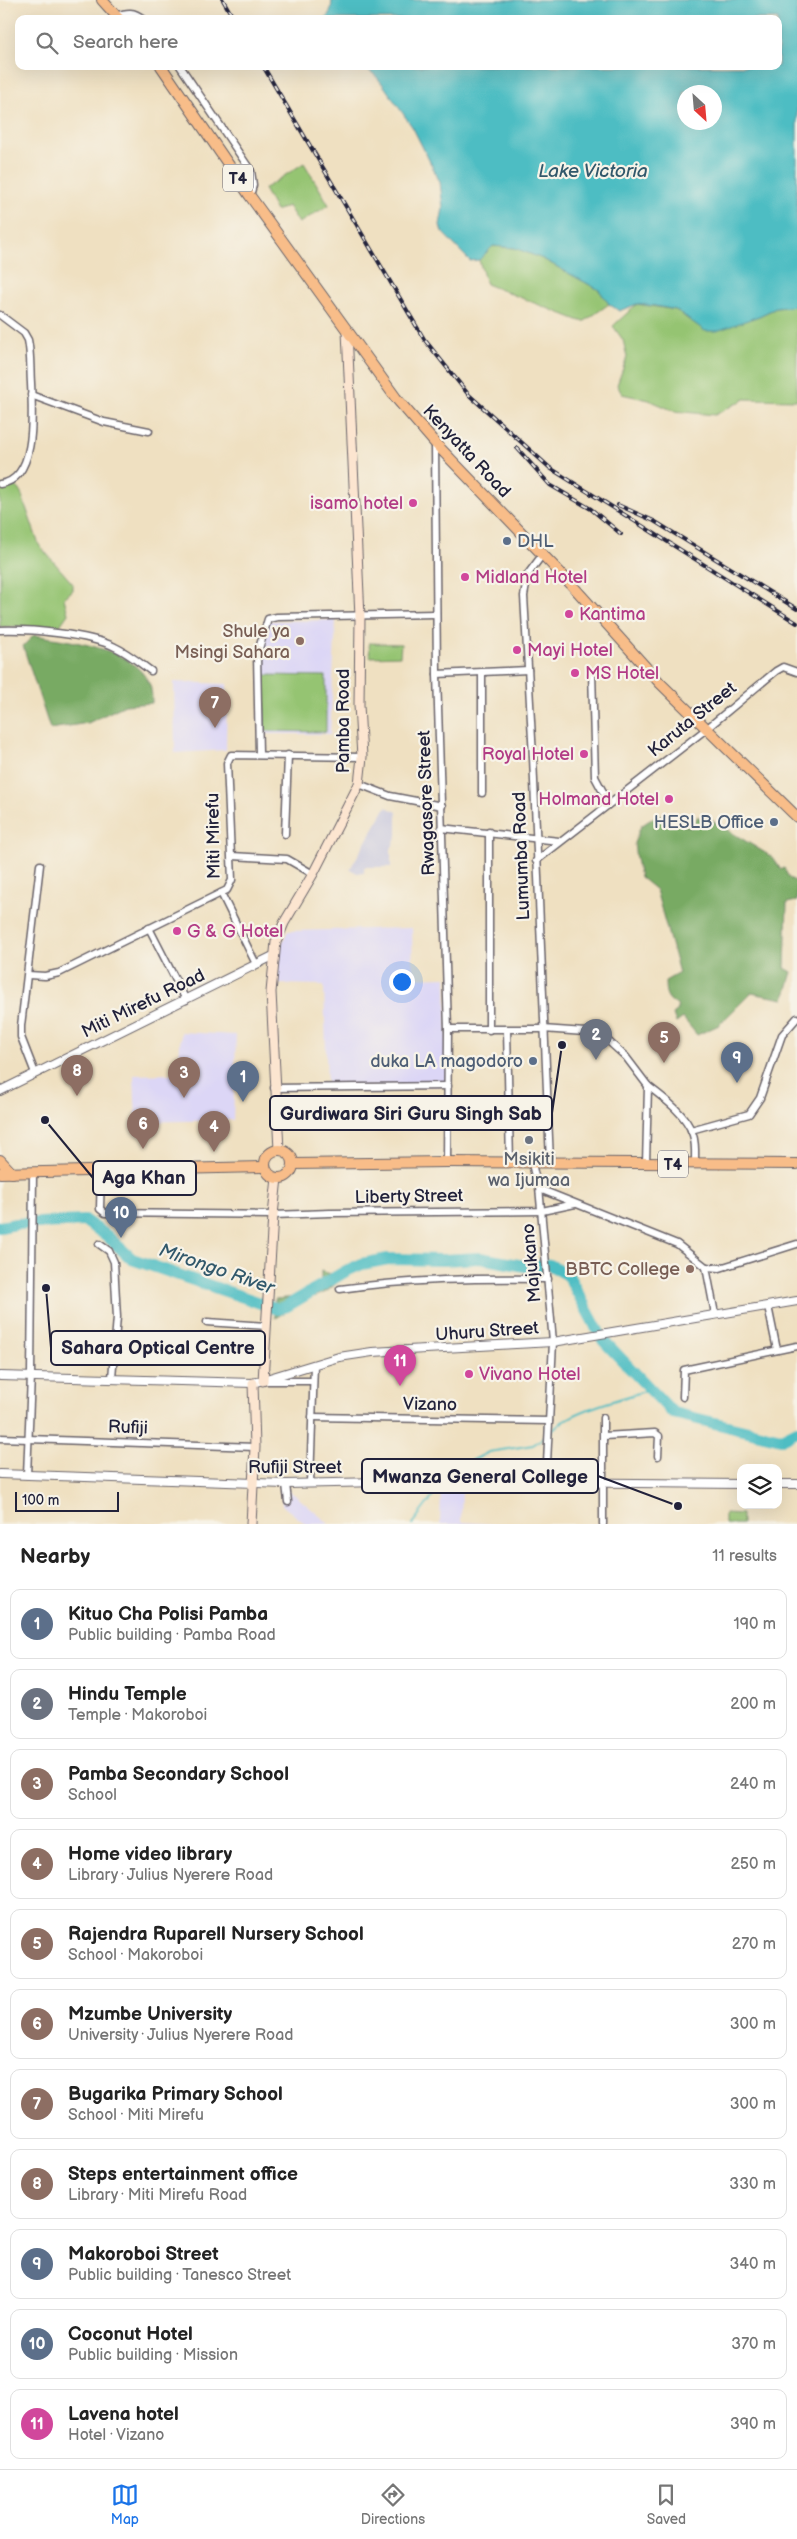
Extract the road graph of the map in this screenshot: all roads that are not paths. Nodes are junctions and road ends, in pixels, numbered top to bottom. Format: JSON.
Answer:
{"nodes":[{"id":1,"x":102,"y":0,"type":"edge"},
{"id":2,"x":116,"y":15,"type":"edge"},
{"id":3,"x":121,"y":15,"type":"edge"},
{"id":4,"x":139,"y":15,"type":"edge"},
{"id":5,"x":164,"y":70,"type":"edge"},
{"id":6,"x":183,"y":70,"type":"edge"},
{"id":7,"x":250,"y":196,"type":"junction"},
{"id":8,"x":0,"y":315,"type":"edge"},
{"id":9,"x":347,"y":331,"type":"junction"},
{"id":10,"x":31,"y":395,"type":"junction"},
{"id":11,"x":149,"y":431,"type":"dead end"},
{"id":12,"x":435,"y":443,"type":"junction"},
{"id":13,"x":0,"y":484,"type":"edge"},
{"id":14,"x":542,"y":554,"type":"junction"},
{"id":15,"x":436,"y":614,"type":"junction"},
{"id":16,"x":360,"y":617,"type":"junction"},
{"id":17,"x":0,"y":630,"type":"edge"},
{"id":18,"x":528,"y":670,"type":"junction"},
{"id":19,"x":151,"y":671,"type":"dead end"},
{"id":20,"x":482,"y":672,"type":"junction"},
{"id":21,"x":592,"y":672,"type":"dead end"},
{"id":22,"x":797,"y":672,"type":"edge"},
{"id":23,"x":437,"y":674,"type":"junction"},
{"id":24,"x":706,"y":730,"type":"junction"},
{"id":25,"x":259,"y":754,"type":"junction"},
{"id":26,"x":288,"y":755,"type":"junction"},
{"id":27,"x":362,"y":757,"type":"junction"},
{"id":28,"x":359,"y":784,"type":"junction"},
{"id":29,"x":482,"y":793,"type":"dead end"},
{"id":30,"x":609,"y":803,"type":"junction"},
{"id":31,"x":442,"y":806,"type":"junction"},
{"id":32,"x":797,"y":818,"type":"edge"},
{"id":33,"x":441,"y":828,"type":"junction"},
{"id":34,"x":489,"y":832,"type":"junction"},
{"id":35,"x":285,"y":834,"type":"dead end"},
{"id":36,"x":535,"y":838,"type":"junction"},
{"id":37,"x":559,"y":842,"type":"junction"},
{"id":38,"x":232,"y":856,"type":"junction"},
{"id":39,"x":536,"y":861,"type":"junction"},
{"id":40,"x":40,"y":865,"type":"dead end"},
{"id":41,"x":313,"y":874,"type":"junction"},
{"id":42,"x":220,"y":893,"type":"junction"},
{"id":43,"x":149,"y":928,"type":"junction"},
{"id":44,"x":273,"y":956,"type":"junction"},
{"id":45,"x":256,"y":964,"type":"junction"},
{"id":46,"x":28,"y":975,"type":"junction"},
{"id":47,"x":186,"y":1000,"type":"junction"},
{"id":48,"x":797,"y":1018,"type":"edge"},
{"id":49,"x":448,"y":1029,"type":"junction"},
{"id":50,"x":543,"y":1029,"type":"junction"},
{"id":51,"x":489,"y":1030,"type":"junction"},
{"id":52,"x":507,"y":1030,"type":"junction"},
{"id":53,"x":34,"y":1073,"type":"junction"},
{"id":54,"x":448,"y":1086,"type":"junction"},
{"id":55,"x":648,"y":1086,"type":"junction"},
{"id":56,"x":274,"y":1088,"type":"junction"},
{"id":57,"x":0,"y":1091,"type":"edge"},
{"id":58,"x":691,"y":1130,"type":"junction"},
{"id":59,"x":279,"y":1150,"type":"junction"},
{"id":60,"x":0,"y":1160,"type":"edge"},
{"id":61,"x":447,"y":1162,"type":"junction"},
{"id":62,"x":550,"y":1162,"type":"junction"},
{"id":63,"x":510,"y":1163,"type":"junction"},
{"id":64,"x":532,"y":1163,"type":"junction"},
{"id":65,"x":695,"y":1163,"type":"junction"},
{"id":66,"x":293,"y":1164,"type":"junction"},
{"id":67,"x":646,"y":1164,"type":"junction"},
{"id":68,"x":797,"y":1164,"type":"edge"},
{"id":69,"x":264,"y":1166,"type":"junction"},
{"id":70,"x":101,"y":1169,"type":"junction"},
{"id":71,"x":12,"y":1172,"type":"junction"},
{"id":72,"x":33,"y":1172,"type":"junction"},
{"id":73,"x":0,"y":1173,"type":"edge"},
{"id":74,"x":278,"y":1178,"type":"junction"},
{"id":75,"x":539,"y":1187,"type":"junction"},
{"id":76,"x":575,"y":1204,"type":"junction"},
{"id":77,"x":542,"y":1211,"type":"junction"},
{"id":78,"x":273,"y":1215,"type":"junction"},
{"id":79,"x":99,"y":1244,"type":"dead end"},
{"id":80,"x":797,"y":1244,"type":"edge"},
{"id":81,"x":706,"y":1268,"type":"junction"},
{"id":82,"x":548,"y":1277,"type":"junction"},
{"id":83,"x":340,"y":1289,"type":"dead end"},
{"id":84,"x":797,"y":1301,"type":"edge"},
{"id":85,"x":768,"y":1306,"type":"junction"},
{"id":86,"x":715,"y":1314,"type":"junction"},
{"id":87,"x":266,"y":1321,"type":"junction"},
{"id":88,"x":207,"y":1322,"type":"dead end"},
{"id":89,"x":553,"y":1342,"type":"junction"},
{"id":90,"x":797,"y":1346,"type":"edge"},
{"id":91,"x":777,"y":1350,"type":"junction"},
{"id":92,"x":314,"y":1365,"type":"junction"},
{"id":93,"x":0,"y":1376,"type":"edge"},
{"id":94,"x":31,"y":1376,"type":"junction"},
{"id":95,"x":112,"y":1378,"type":"junction"},
{"id":96,"x":263,"y":1381,"type":"junction"},
{"id":97,"x":313,"y":1381,"type":"junction"},
{"id":98,"x":253,"y":1382,"type":"junction"},
{"id":99,"x":683,"y":1397,"type":"dead end"},
{"id":100,"x":312,"y":1417,"type":"junction"},
{"id":101,"x":604,"y":1418,"type":"dead end"},
{"id":102,"x":549,"y":1423,"type":"junction"},
{"id":103,"x":604,"y":1436,"type":"junction"},
{"id":104,"x":0,"y":1438,"type":"edge"},
{"id":105,"x":28,"y":1438,"type":"junction"},
{"id":106,"x":255,"y":1448,"type":"junction"},
{"id":107,"x":658,"y":1456,"type":"dead end"},
{"id":108,"x":0,"y":1474,"type":"edge"},
{"id":109,"x":27,"y":1475,"type":"junction"},
{"id":110,"x":252,"y":1483,"type":"junction"},
{"id":111,"x":310,"y":1483,"type":"junction"},
{"id":112,"x":546,"y":1483,"type":"junction"},
{"id":113,"x":605,"y":1483,"type":"junction"},
{"id":114,"x":286,"y":1484,"type":"junction"},
{"id":115,"x":737,"y":1484,"type":"edge"},
{"id":116,"x":782,"y":1484,"type":"edge"},
{"id":117,"x":797,"y":1484,"type":"edge"},
{"id":118,"x":288,"y":1502,"type":"dead end"},
{"id":119,"x":251,"y":1524,"type":"edge"},
{"id":120,"x":603,"y":1524,"type":"edge"}],
"edges":[{"from":1,"to":2,"type":"highway"},
{"from":3,"to":4,"type":"street"},
{"from":5,"to":7,"type":"highway","name":"Kenyatta Road","number":"T4"},
{"from":6,"to":7,"type":"street"},
{"from":7,"to":9,"type":"highway","name":"Kenyatta Road","number":"T4"},
{"from":8,"to":10,"type":"street"},
{"from":9,"to":12,"type":"highway","name":"Kenyatta Road","number":"T4"},
{"from":9,"to":16,"type":"main road","name":"Pamba Road"},
{"from":10,"to":11,"type":"street"},
{"from":10,"to":13,"type":"street"},
{"from":12,"to":14,"type":"highway","name":"Kenyatta Road","number":"T4"},
{"from":12,"to":15,"type":"street","name":"Rwagasore Street"},
{"from":14,"to":18,"type":"street","name":"Lumumba Road"},
{"from":14,"to":24,"type":"highway","name":"Kenyatta Road","number":"T4"},
{"from":15,"to":16,"type":"street"},
{"from":15,"to":23,"type":"street","name":"Rwagasore Street"},
{"from":16,"to":25,"type":"street"},
{"from":16,"to":27,"type":"main road","name":"Pamba Road"},
{"from":17,"to":19,"type":"street"},
{"from":18,"to":20,"type":"street"},
{"from":18,"to":36,"type":"street","name":"Lumumba Road"},
{"from":20,"to":23,"type":"street"},
{"from":20,"to":29,"type":"street"},
{"from":21,"to":30,"type":"street"},
{"from":22,"to":24,"type":"street","name":"Karuta Street"},
{"from":23,"to":31,"type":"street","name":"Rwagasore Street"},
{"from":24,"to":30,"type":"street","name":"Karuta Street"},
{"from":24,"to":32,"type":"highway","name":"Kenyatta Road","number":"T4"},
{"from":25,"to":26,"type":"street","name":"Miti Mirefu"},
{"from":25,"to":38,"type":"street","name":"Miti Mirefu"},
{"from":26,"to":27,"type":"street","name":"Miti Mirefu"},
{"from":26,"to":35,"type":"street"},
{"from":27,"to":28,"type":"main road","name":"Pamba Road"},
{"from":28,"to":31,"type":"street"},
{"from":28,"to":41,"type":"main road","name":"Pamba Road"},
{"from":30,"to":37,"type":"street","name":"Karuta Street"},
{"from":31,"to":33,"type":"street","name":"Rwagasore Street"},
{"from":33,"to":34,"type":"street"},
{"from":33,"to":49,"type":"street","name":"Rwagasore Street"},
{"from":34,"to":36,"type":"street"},
{"from":34,"to":51,"type":"street"},
{"from":36,"to":37,"type":"street"},
{"from":36,"to":39,"type":"street","name":"Lumumba Road"},
{"from":37,"to":39,"type":"street","name":"Karuta Street"},
{"from":38,"to":41,"type":"street"},
{"from":38,"to":42,"type":"street","name":"Miti Mirefu"},
{"from":39,"to":50,"type":"street","name":"Lumumba Road"},
{"from":40,"to":46,"type":"street"},
{"from":41,"to":44,"type":"main road","name":"Pamba Road"},
{"from":42,"to":43,"type":"street","name":"Miti Mirefu"},
{"from":42,"to":45,"type":"street"},
{"from":43,"to":46,"type":"street","name":"Miti Mirefu"},
{"from":43,"to":47,"type":"street"},
{"from":44,"to":45,"type":"street","name":"Miti Mirefu Road"},
{"from":44,"to":56,"type":"main road","name":"Pamba Road"},
{"from":45,"to":47,"type":"street","name":"Miti Mirefu Road"},
{"from":46,"to":53,"type":"street"},
{"from":47,"to":53,"type":"street","name":"Miti Mirefu Road"},
{"from":48,"to":58,"type":"street"},
{"from":49,"to":51,"type":"street"},
{"from":49,"to":54,"type":"street","name":"Rwagasore Street"},
{"from":50,"to":52,"type":"street"},
{"from":50,"to":55,"type":"street"},
{"from":50,"to":62,"type":"street","name":"Lumumba Road"},
{"from":51,"to":52,"type":"street"},
{"from":52,"to":63,"type":"street"},
{"from":53,"to":57,"type":"street","name":"Miti Mirefu Road"},
{"from":54,"to":56,"type":"street"},
{"from":54,"to":61,"type":"street","name":"Rwagasore Street"},
{"from":55,"to":58,"type":"street"},
{"from":55,"to":67,"type":"street"},
{"from":56,"to":59,"type":"main road","name":"Pamba Road"},
{"from":58,"to":65,"type":"street"},
{"from":59,"to":66,"type":"highway"},
{"from":59,"to":69,"type":"highway"},
{"from":60,"to":71,"type":"highway"},
{"from":61,"to":63,"type":"highway","number":"T4"},
{"from":61,"to":66,"type":"highway","number":"T4"},
{"from":62,"to":64,"type":"highway","number":"T4"},
{"from":62,"to":67,"type":"highway","number":"T4"},
{"from":63,"to":64,"type":"highway","number":"T4"},
{"from":64,"to":75,"type":"street"},
{"from":65,"to":67,"type":"highway","number":"T4"},
{"from":65,"to":68,"type":"highway","number":"T4"},
{"from":66,"to":74,"type":"highway"},
{"from":69,"to":70,"type":"highway"},
{"from":69,"to":74,"type":"highway"},
{"from":70,"to":72,"type":"highway"},
{"from":70,"to":78,"type":"street","name":"Liberty Street"},
{"from":71,"to":72,"type":"highway"},
{"from":71,"to":73,"type":"highway"},
{"from":72,"to":94,"type":"street"},
{"from":74,"to":78,"type":"main road"},
{"from":75,"to":76,"type":"street"},
{"from":75,"to":77,"type":"street","name":"Majukano"},
{"from":76,"to":77,"type":"street","name":"Liberty Street"},
{"from":76,"to":81,"type":"street"},
{"from":77,"to":78,"type":"street","name":"Liberty Street"},
{"from":77,"to":82,"type":"street","name":"Majukano"},
{"from":78,"to":87,"type":"main road"},
{"from":79,"to":95,"type":"street"},
{"from":80,"to":81,"type":"street"},
{"from":81,"to":86,"type":"street"},
{"from":82,"to":83,"type":"street"},
{"from":82,"to":89,"type":"street","name":"Majukano"},
{"from":84,"to":85,"type":"street","name":"Uhuru Street"},
{"from":85,"to":86,"type":"street","name":"Uhuru Street"},
{"from":85,"to":91,"type":"street"},
{"from":86,"to":89,"type":"street","name":"Uhuru Street"},
{"from":87,"to":88,"type":"street"},
{"from":87,"to":96,"type":"main road"},
{"from":89,"to":92,"type":"street","name":"Uhuru Street"},
{"from":89,"to":102,"type":"street","name":"Majukano"},
{"from":90,"to":91,"type":"street"},
{"from":91,"to":99,"type":"street"},
{"from":92,"to":96,"type":"street","name":"Uhuru Street"},
{"from":92,"to":97,"type":"street"},
{"from":93,"to":94,"type":"street","name":"Uhuru Street"},
{"from":94,"to":95,"type":"street","name":"Uhuru Street"},
{"from":94,"to":105,"type":"street"},
{"from":95,"to":98,"type":"street","name":"Uhuru Street"},
{"from":96,"to":97,"type":"street"},
{"from":96,"to":98,"type":"street","name":"Uhuru Street"},
{"from":97,"to":100,"type":"street"},
{"from":98,"to":106,"type":"main road"},
{"from":100,"to":102,"type":"street","name":"Vizano"},
{"from":100,"to":111,"type":"street"},
{"from":101,"to":103,"type":"street"},
{"from":102,"to":112,"type":"street","name":"Majukano"},
{"from":103,"to":107,"type":"street"},
{"from":103,"to":113,"type":"street"},
{"from":104,"to":105,"type":"street","name":"Rufiji"},
{"from":105,"to":106,"type":"street","name":"Rufiji"},
{"from":105,"to":109,"type":"street"},
{"from":106,"to":110,"type":"main road"},
{"from":108,"to":109,"type":"street","name":"Rufiji Street"},
{"from":109,"to":110,"type":"street","name":"Rufiji Street"},
{"from":110,"to":114,"type":"street","name":"Rufiji Street"},
{"from":110,"to":119,"type":"main road"},
{"from":111,"to":112,"type":"street","name":"Rufiji Street"},
{"from":111,"to":114,"type":"street","name":"Rufiji Street"},
{"from":112,"to":113,"type":"street","name":"Rufiji Street"},
{"from":113,"to":115,"type":"street","name":"Rufiji Street"},
{"from":113,"to":120,"type":"street"},
{"from":114,"to":118,"type":"street"},
{"from":116,"to":117,"type":"street"}]}
